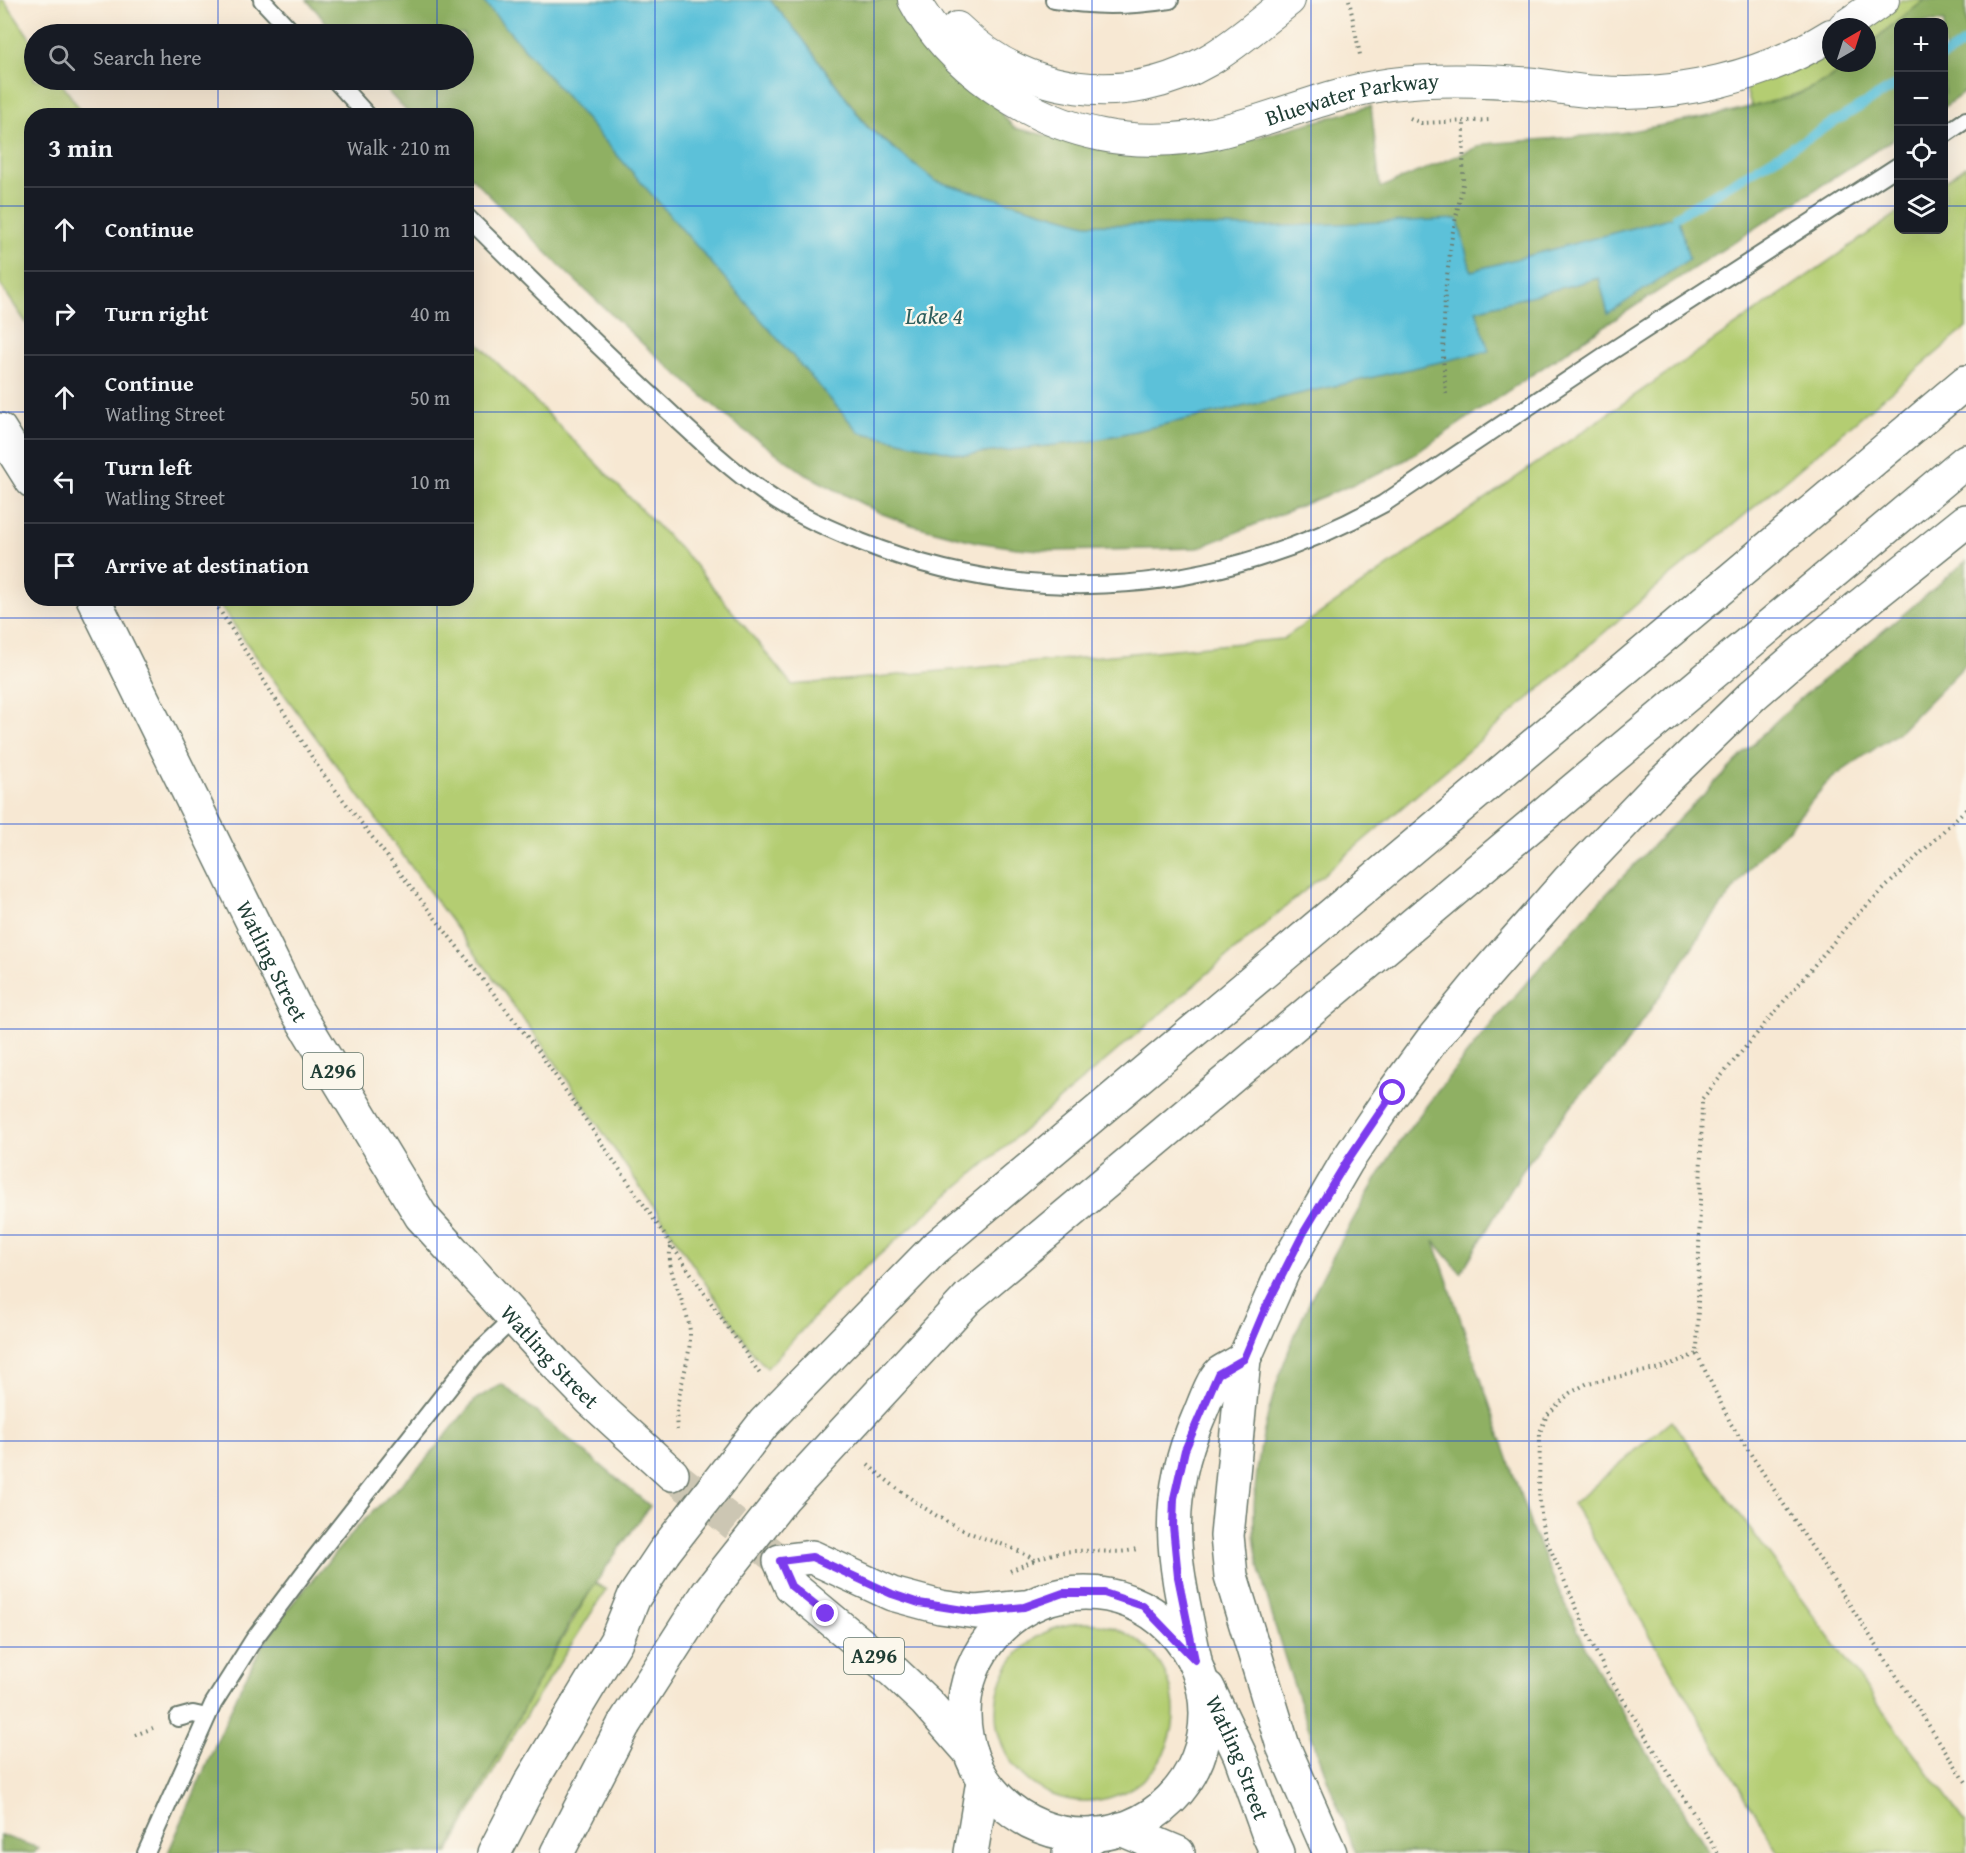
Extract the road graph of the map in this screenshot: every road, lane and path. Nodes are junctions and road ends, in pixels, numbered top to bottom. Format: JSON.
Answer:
{"nodes":[{"id":1,"x":262,"y":0,"type":"edge"},
{"id":2,"x":914,"y":0,"type":"edge"},
{"id":3,"x":933,"y":0,"type":"edge"},
{"id":4,"x":1054,"y":0,"type":"edge"},
{"id":5,"x":1170,"y":0,"type":"edge"},
{"id":6,"x":1289,"y":0,"type":"edge"},
{"id":7,"x":1349,"y":0,"type":"edge"},
{"id":8,"x":1883,"y":0,"type":"edge"},
{"id":9,"x":1857,"y":18,"type":"edge"},
{"id":10,"x":285,"y":24,"type":"edge"},
{"id":11,"x":1822,"y":40,"type":"edge"},
{"id":12,"x":1362,"y":61,"type":"dead end"},
{"id":13,"x":344,"y":90,"type":"edge"},
{"id":14,"x":361,"y":108,"type":"edge"},
{"id":15,"x":1966,"y":120,"type":"edge"},
{"id":16,"x":1464,"y":121,"type":"dead end"},
{"id":17,"x":1948,"y":132,"type":"edge"},
{"id":18,"x":1894,"y":169,"type":"edge"},
{"id":19,"x":474,"y":224,"type":"edge"},
{"id":20,"x":1966,"y":382,"type":"edge"},
{"id":21,"x":1446,"y":394,"type":"dead end"},
{"id":22,"x":0,"y":430,"type":"edge"},
{"id":23,"x":1966,"y":461,"type":"edge"},
{"id":24,"x":24,"y":468,"type":"edge"},
{"id":25,"x":1966,"y":522,"type":"edge"},
{"id":26,"x":97,"y":606,"type":"edge"},
{"id":27,"x":217,"y":606,"type":"edge"},
{"id":28,"x":1966,"y":809,"type":"edge"},
{"id":29,"x":672,"y":1246,"type":"junction"},
{"id":30,"x":513,"y":1319,"type":"junction"},
{"id":31,"x":1697,"y":1354,"type":"junction"},
{"id":32,"x":1244,"y":1359,"type":"junction"},
{"id":33,"x":760,"y":1374,"type":"dead end"},
{"id":34,"x":679,"y":1433,"type":"dead end"},
{"id":35,"x":868,"y":1466,"type":"dead end"},
{"id":36,"x":672,"y":1474,"type":"tunnel mouth"},
{"id":37,"x":1143,"y":1544,"type":"dead end"},
{"id":38,"x":1024,"y":1607,"type":"junction"},
{"id":39,"x":1196,"y":1662,"type":"junction"},
{"id":40,"x":206,"y":1717,"type":"junction"},
{"id":41,"x":178,"y":1718,"type":"dead end"},
{"id":42,"x":977,"y":1766,"type":"junction"},
{"id":43,"x":1966,"y":1782,"type":"edge"},
{"id":44,"x":1109,"y":1832,"type":"junction"},
{"id":45,"x":146,"y":1853,"type":"edge"},
{"id":46,"x":494,"y":1853,"type":"edge"},
{"id":47,"x":557,"y":1853,"type":"edge"},
{"id":48,"x":971,"y":1853,"type":"edge"},
{"id":49,"x":1069,"y":1853,"type":"edge"},
{"id":50,"x":1178,"y":1853,"type":"edge"},
{"id":51,"x":1277,"y":1853,"type":"edge"},
{"id":52,"x":1330,"y":1853,"type":"edge"},
{"id":53,"x":1718,"y":1853,"type":"edge"}],
"edges":[{"from":1,"to":10,"type":"lane"},
{"from":2,"to":11,"type":"street","name":"Bluewater Parkway"},
{"from":3,"to":6,"type":"street"},
{"from":4,"to":5,"type":"lane"},
{"from":7,"to":12,"type":"path"},
{"from":8,"to":9,"type":"street"},
{"from":13,"to":14,"type":"lane"},
{"from":15,"to":17,"type":"lane"},
{"from":16,"to":21,"type":"path"},
{"from":18,"to":19,"type":"lane"},
{"from":20,"to":46,"type":"main road","bridge":true},
{"from":22,"to":24,"type":"main road"},
{"from":23,"to":47,"type":"main road","bridge":true},
{"from":25,"to":32,"type":"main road"},
{"from":26,"to":30,"type":"main road","name":"Watling Street","number":"A296"},
{"from":27,"to":29,"type":"path"},
{"from":28,"to":31,"type":"path"},
{"from":29,"to":33,"type":"path"},
{"from":29,"to":34,"type":"path"},
{"from":30,"to":36,"type":"main road","name":"Watling Street","number":"A296"},
{"from":30,"to":40,"type":"lane"},
{"from":31,"to":43,"type":"path"},
{"from":31,"to":53,"type":"path"},
{"from":32,"to":39,"type":"main road"},
{"from":32,"to":52,"type":"main road"},
{"from":35,"to":37,"type":"path"},
{"from":38,"to":39,"type":"main road"},
{"from":38,"to":42,"type":"main road"},
{"from":38,"to":42,"type":"main road","number":"A296"},
{"from":39,"to":44,"type":"main road"},
{"from":39,"to":51,"type":"main road","name":"Watling Street"},
{"from":40,"to":41,"type":"lane"},
{"from":40,"to":45,"type":"lane"},
{"from":42,"to":44,"type":"main road"},
{"from":42,"to":48,"type":"main road"},
{"from":44,"to":49,"type":"main road"},
{"from":44,"to":50,"type":"main road"}]}
